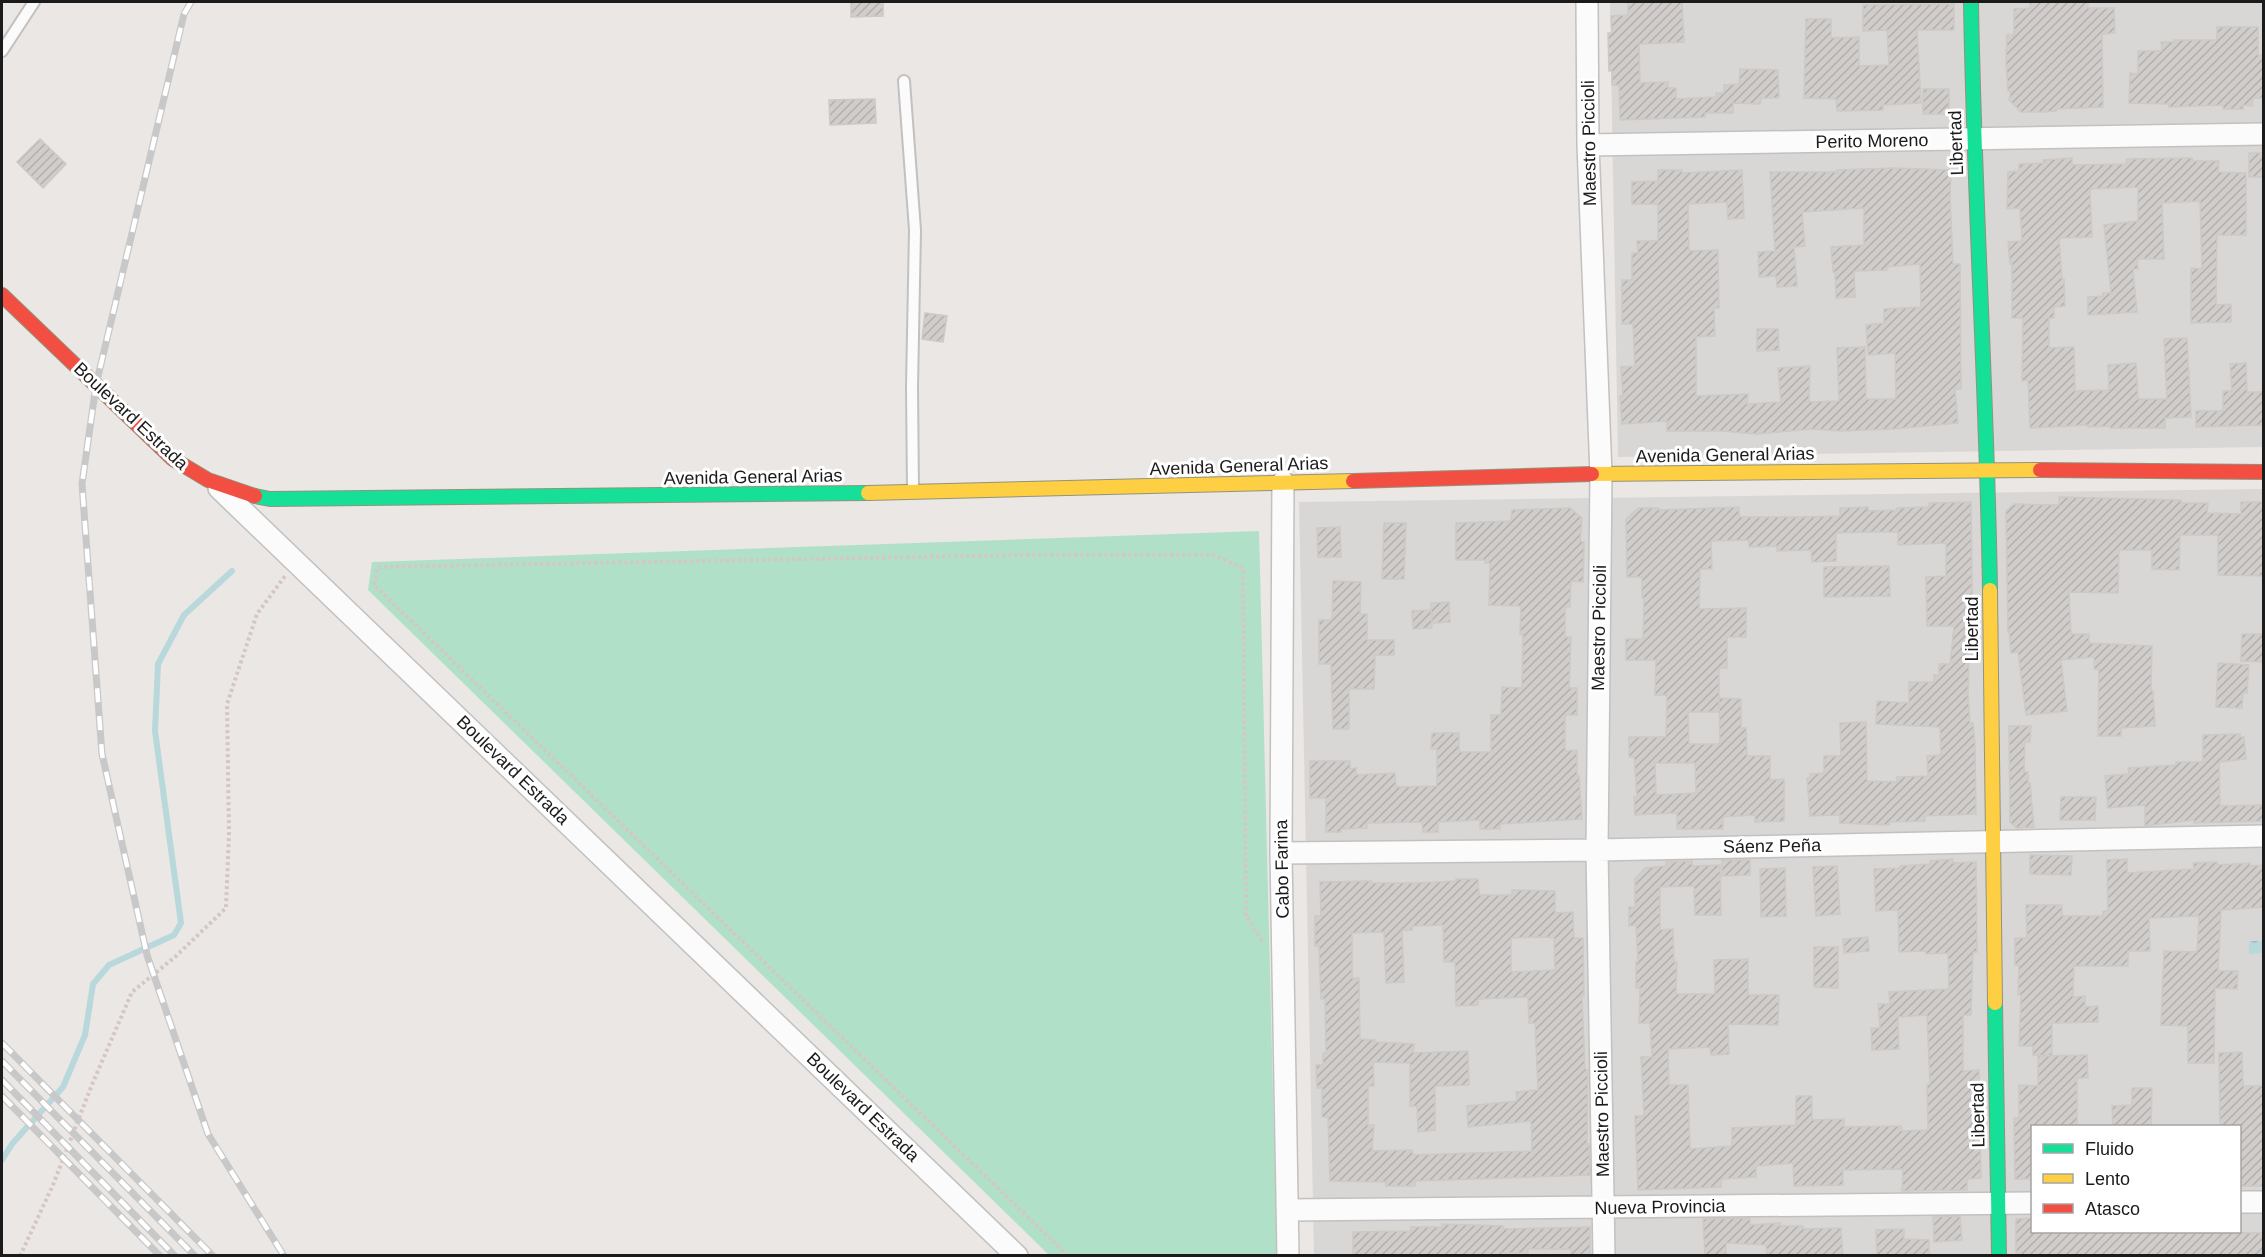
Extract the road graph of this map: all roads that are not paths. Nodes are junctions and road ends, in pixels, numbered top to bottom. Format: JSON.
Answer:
{"nodes":[{"id":1,"x":34,"y":2,"type":"edge"},
{"id":2,"x":1587,"y":2,"type":"edge"},
{"id":3,"x":1971,"y":2,"type":"edge"},
{"id":4,"x":2,"y":51,"type":"edge"},
{"id":5,"x":904,"y":81,"type":"dead end"},
{"id":6,"x":2264,"y":134,"type":"edge"},
{"id":7,"x":1973,"y":139,"type":"junction"},
{"id":8,"x":1588,"y":146,"type":"junction"},
{"id":9,"x":2,"y":295,"type":"edge"},
{"id":10,"x":1988,"y":470,"type":"junction"},
{"id":11,"x":2264,"y":472,"type":"edge"},
{"id":12,"x":1601,"y":474,"type":"junction"},
{"id":13,"x":1283,"y":482,"type":"junction"},
{"id":14,"x":217,"y":486,"type":"junction"},
{"id":15,"x":914,"y":493,"type":"junction"},
{"id":16,"x":2264,"y":836,"type":"edge"},
{"id":17,"x":1992,"y":841,"type":"junction"},
{"id":18,"x":1597,"y":850,"type":"junction"},
{"id":19,"x":1281,"y":853,"type":"junction"},
{"id":20,"x":2241,"y":1202,"type":"edge"},
{"id":21,"x":2264,"y":1202,"type":"edge"},
{"id":22,"x":1998,"y":1203,"type":"junction"},
{"id":23,"x":2031,"y":1203,"type":"edge"},
{"id":24,"x":1603,"y":1208,"type":"junction"},
{"id":25,"x":1288,"y":1210,"type":"junction"},
{"id":26,"x":1017,"y":1256,"type":"edge"},
{"id":27,"x":1288,"y":1256,"type":"edge"},
{"id":28,"x":1604,"y":1256,"type":"edge"},
{"id":29,"x":1998,"y":1256,"type":"edge"}],
"edges":[{"from":1,"to":4,"type":"lane"},
{"from":2,"to":8,"type":"street","name":"Maestro Piccioli"},
{"from":3,"to":7,"type":"main road","name":"Libertad"},
{"from":5,"to":15,"type":"lane"},
{"from":6,"to":7,"type":"street","name":"Perito Moreno"},
{"from":7,"to":8,"type":"street","name":"Perito Moreno"},
{"from":7,"to":10,"type":"main road","name":"Libertad"},
{"from":8,"to":12,"type":"street","name":"Maestro Piccioli"},
{"from":9,"to":14,"type":"main road","name":"Boulevard Estrada"},
{"from":10,"to":11,"type":"main road","name":"Avenida General Arias"},
{"from":10,"to":12,"type":"main road","name":"Avenida General Arias"},
{"from":10,"to":17,"type":"main road","name":"Libertad"},
{"from":12,"to":13,"type":"main road","name":"Avenida General Arias"},
{"from":12,"to":18,"type":"street","name":"Maestro Piccioli"},
{"from":13,"to":15,"type":"main road","name":"Avenida General Arias"},
{"from":13,"to":19,"type":"street","name":"Cabo Farina"},
{"from":14,"to":15,"type":"main road","name":"Avenida General Arias"},
{"from":14,"to":26,"type":"street","name":"Boulevard Estrada"},
{"from":16,"to":17,"type":"street","name":"Sáenz Peña"},
{"from":17,"to":18,"type":"street","name":"Sáenz Peña"},
{"from":17,"to":22,"type":"main road","name":"Libertad"},
{"from":18,"to":19,"type":"street","name":"Sáenz Peña"},
{"from":18,"to":24,"type":"street","name":"Maestro Piccioli"},
{"from":19,"to":25,"type":"street","name":"Cabo Farina"},
{"from":20,"to":21,"type":"street"},
{"from":22,"to":23,"type":"street","name":"Nueva Provincia"},
{"from":22,"to":24,"type":"street","name":"Nueva Provincia"},
{"from":22,"to":29,"type":"main road","name":"Libertad"},
{"from":24,"to":25,"type":"street","name":"Nueva Provincia"},
{"from":24,"to":28,"type":"street","name":"Maestro Piccioli"},
{"from":25,"to":27,"type":"street","name":"Cabo Farina"}]}
